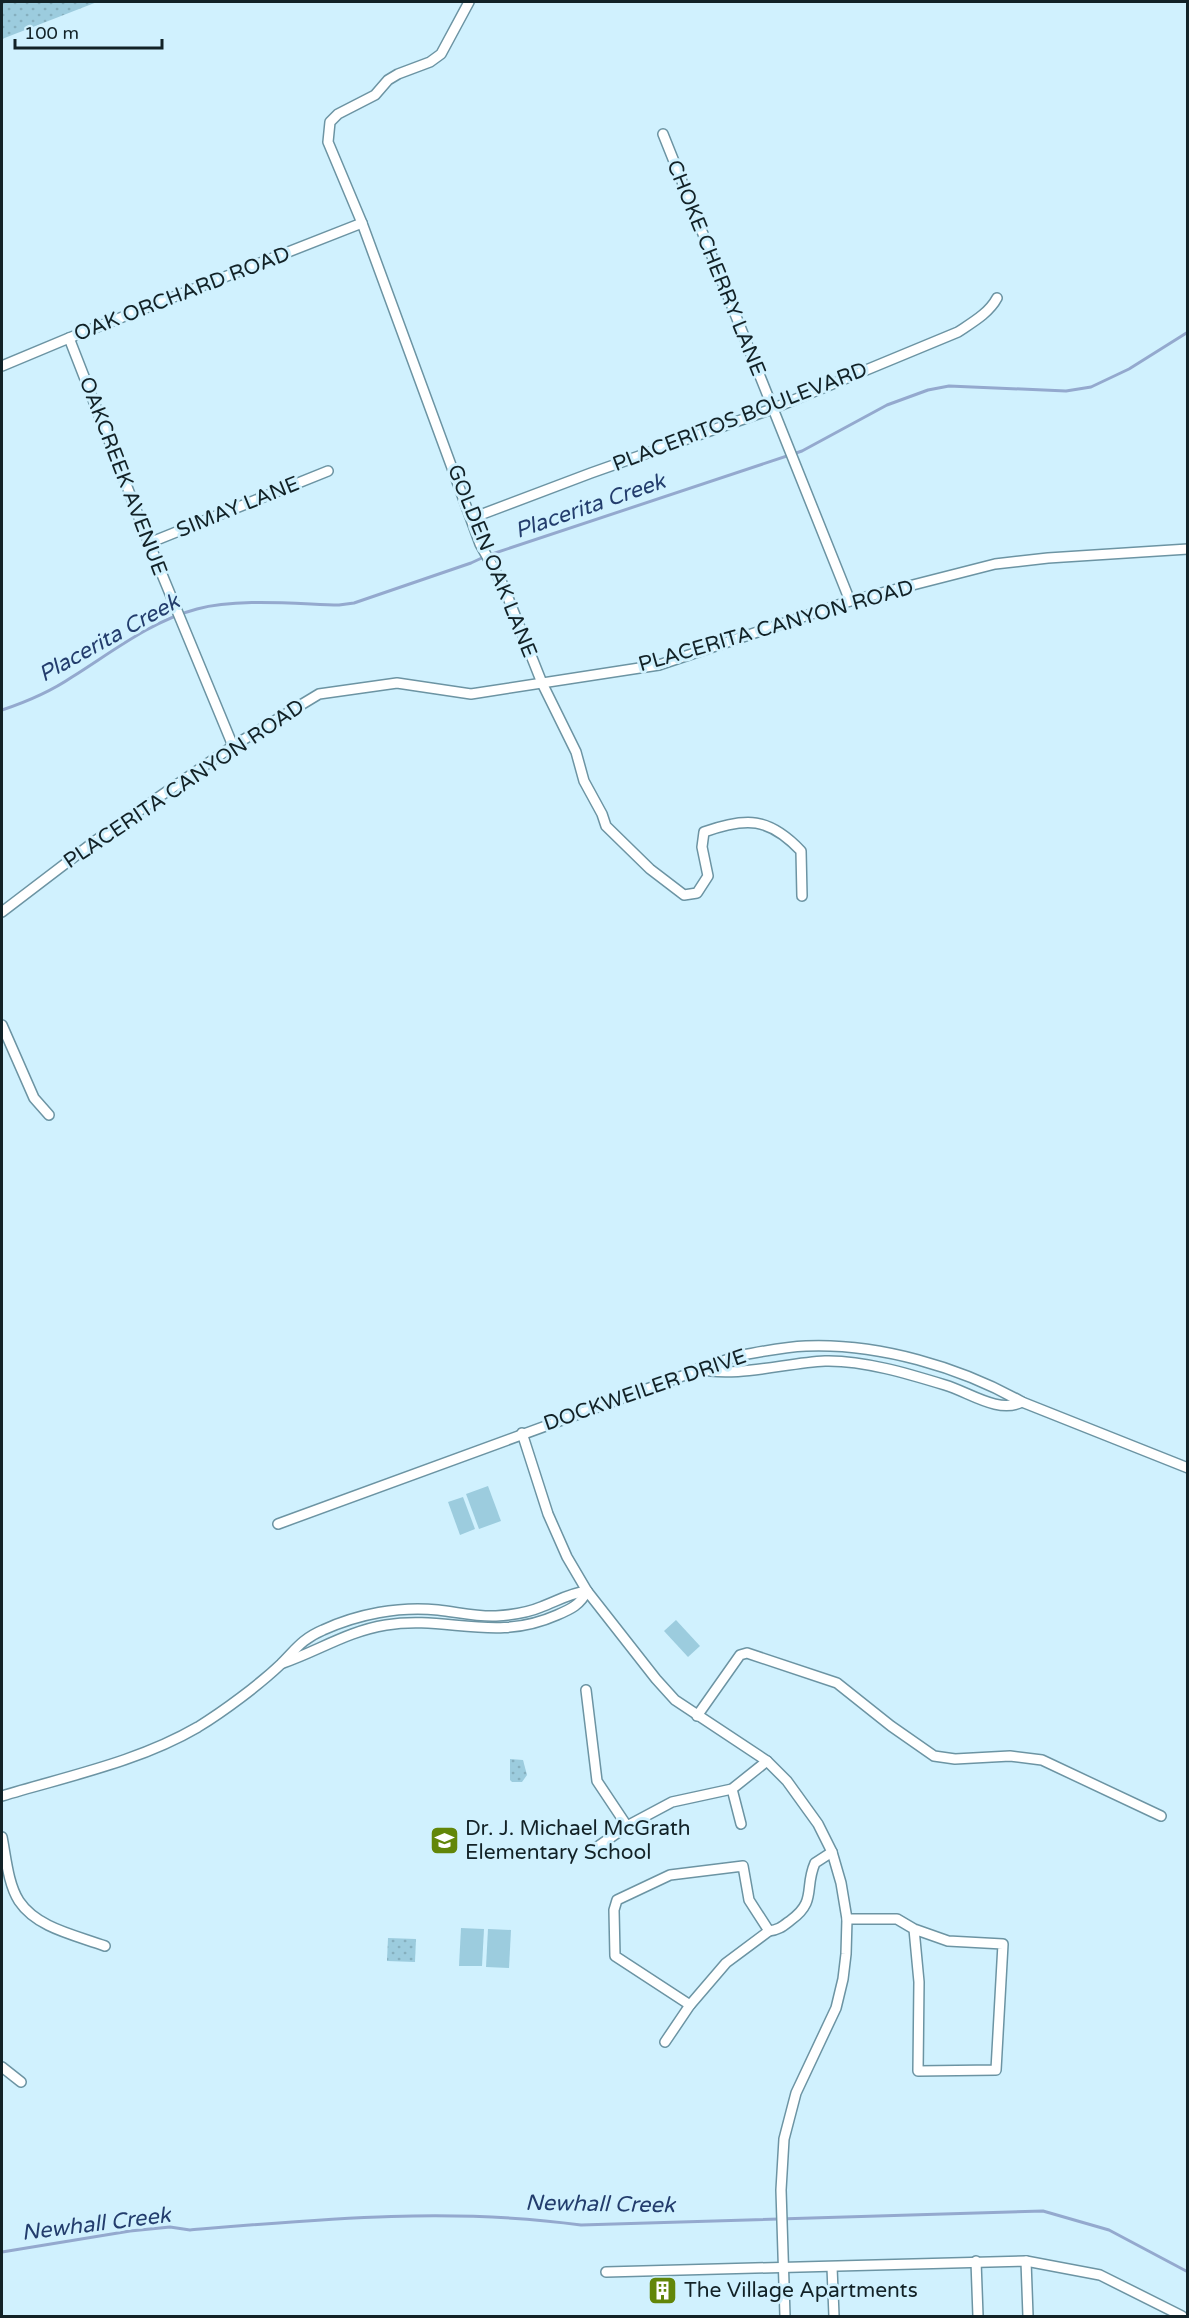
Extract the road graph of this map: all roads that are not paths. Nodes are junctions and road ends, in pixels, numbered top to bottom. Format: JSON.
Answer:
{"nodes":[{"id":1,"x":469,"y":2,"type":"edge"},
{"id":2,"x":663,"y":134,"type":"dead end"},
{"id":3,"x":362,"y":223,"type":"junction"},
{"id":4,"x":997,"y":298,"type":"dead end"},
{"id":5,"x":69,"y":338,"type":"junction"},
{"id":6,"x":2,"y":366,"type":"edge"},
{"id":7,"x":772,"y":409,"type":"junction"},
{"id":8,"x":328,"y":471,"type":"dead end"},
{"id":9,"x":472,"y":519,"type":"junction"},
{"id":10,"x":149,"y":543,"type":"junction"},
{"id":11,"x":1188,"y":549,"type":"edge"},
{"id":12,"x":850,"y":601,"type":"junction"},
{"id":13,"x":542,"y":683,"type":"junction"},
{"id":14,"x":233,"y":746,"type":"junction"},
{"id":15,"x":802,"y":896,"type":"dead end"},
{"id":16,"x":2,"y":912,"type":"edge"},
{"id":17,"x":2,"y":1025,"type":"edge"},
{"id":18,"x":49,"y":1114,"type":"dead end"},
{"id":19,"x":697,"y":1369,"type":"junction"},
{"id":20,"x":1022,"y":1402,"type":"junction"},
{"id":21,"x":522,"y":1433,"type":"junction"},
{"id":22,"x":1188,"y":1468,"type":"edge"},
{"id":23,"x":278,"y":1524,"type":"dead end"},
{"id":24,"x":587,"y":1591,"type":"junction"},
{"id":25,"x":281,"y":1663,"type":"junction"},
{"id":26,"x":586,"y":1690,"type":"dead end"},
{"id":27,"x":696,"y":1716,"type":"junction"},
{"id":28,"x":767,"y":1761,"type":"junction"},
{"id":29,"x":732,"y":1789,"type":"junction"},
{"id":30,"x":2,"y":1796,"type":"edge"},
{"id":31,"x":1161,"y":1816,"type":"dead end"},
{"id":32,"x":741,"y":1824,"type":"dead end"},
{"id":33,"x":627,"y":1826,"type":"junction"},
{"id":34,"x":2,"y":1837,"type":"edge"},
{"id":35,"x":593,"y":1850,"type":"dead end"},
{"id":36,"x":832,"y":1852,"type":"junction"},
{"id":37,"x":847,"y":1919,"type":"junction"},
{"id":38,"x":914,"y":1929,"type":"junction"},
{"id":39,"x":769,"y":1931,"type":"junction"},
{"id":40,"x":105,"y":1946,"type":"dead end"},
{"id":41,"x":690,"y":2005,"type":"junction"},
{"id":42,"x":665,"y":2042,"type":"dead end"},
{"id":43,"x":2,"y":2067,"type":"edge"},
{"id":44,"x":21,"y":2082,"type":"dead end"},
{"id":45,"x":1026,"y":2260,"type":"junction"},
{"id":46,"x":976,"y":2261,"type":"junction"},
{"id":47,"x":832,"y":2266,"type":"junction"},
{"id":48,"x":783,"y":2269,"type":"junction"},
{"id":49,"x":606,"y":2272,"type":"dead end"},
{"id":50,"x":785,"y":2316,"type":"edge"},
{"id":51,"x":834,"y":2316,"type":"edge"},
{"id":52,"x":978,"y":2316,"type":"edge"},
{"id":53,"x":1028,"y":2316,"type":"edge"},
{"id":54,"x":1182,"y":2316,"type":"edge"}],
"edges":[{"from":1,"to":3,"type":"street","name":"GOLDEN OAK LANE"},
{"from":2,"to":7,"type":"street","name":"CHOKE CHERRY LANE"},
{"from":3,"to":5,"type":"street","name":"OAK ORCHARD ROAD"},
{"from":3,"to":9,"type":"street","name":"GOLDEN OAK LANE"},
{"from":4,"to":7,"type":"street","name":"PLACERITOS BOULEVARD"},
{"from":5,"to":6,"type":"street","name":"OAK ORCHARD ROAD"},
{"from":5,"to":10,"type":"street","name":"OAKCREEK AVENUE"},
{"from":7,"to":9,"type":"street","name":"PLACERITOS BOULEVARD"},
{"from":7,"to":12,"type":"street","name":"CHOKE CHERRY LANE"},
{"from":8,"to":10,"type":"street","name":"SIMAY LANE"},
{"from":9,"to":13,"type":"street","name":"GOLDEN OAK LANE"},
{"from":10,"to":14,"type":"street","name":"OAKCREEK AVENUE"},
{"from":11,"to":12,"type":"street","name":"PLACERITA CANYON ROAD"},
{"from":12,"to":13,"type":"street","name":"PLACERITA CANYON ROAD"},
{"from":13,"to":14,"type":"street","name":"PLACERITA CANYON ROAD"},
{"from":13,"to":15,"type":"street","name":"GOLDEN OAK LANE"},
{"from":14,"to":16,"type":"street","name":"PLACERITA CANYON ROAD"},
{"from":17,"to":18,"type":"street"},
{"from":19,"to":20,"type":"street"},
{"from":19,"to":20,"type":"street","name":"DOCKWEILER DRIVE"},
{"from":19,"to":21,"type":"street","name":"DOCKWEILER DRIVE"},
{"from":20,"to":22,"type":"street","name":"DOCKWEILER DRIVE"},
{"from":21,"to":23,"type":"street","name":"DOCKWEILER DRIVE"},
{"from":21,"to":24,"type":"street"},
{"from":24,"to":25,"type":"street"},
{"from":24,"to":25,"type":"street"},
{"from":24,"to":27,"type":"street"},
{"from":25,"to":30,"type":"street"},
{"from":26,"to":33,"type":"street"},
{"from":27,"to":28,"type":"street"},
{"from":27,"to":31,"type":"street"},
{"from":28,"to":29,"type":"street"},
{"from":28,"to":36,"type":"street"},
{"from":29,"to":32,"type":"street"},
{"from":29,"to":33,"type":"street"},
{"from":33,"to":35,"type":"street"},
{"from":34,"to":40,"type":"street"},
{"from":36,"to":37,"type":"street"},
{"from":36,"to":39,"type":"street"},
{"from":37,"to":38,"type":"street"},
{"from":37,"to":48,"type":"street"},
{"from":38,"to":38,"type":"street"},
{"from":39,"to":41,"type":"street"},
{"from":39,"to":41,"type":"street"},
{"from":41,"to":42,"type":"street"},
{"from":43,"to":44,"type":"street"},
{"from":45,"to":46,"type":"street"},
{"from":45,"to":53,"type":"street"},
{"from":45,"to":54,"type":"street"},
{"from":46,"to":47,"type":"street"},
{"from":46,"to":52,"type":"street"},
{"from":47,"to":48,"type":"street"},
{"from":47,"to":51,"type":"street"},
{"from":48,"to":49,"type":"street"},
{"from":48,"to":50,"type":"street"}]}
